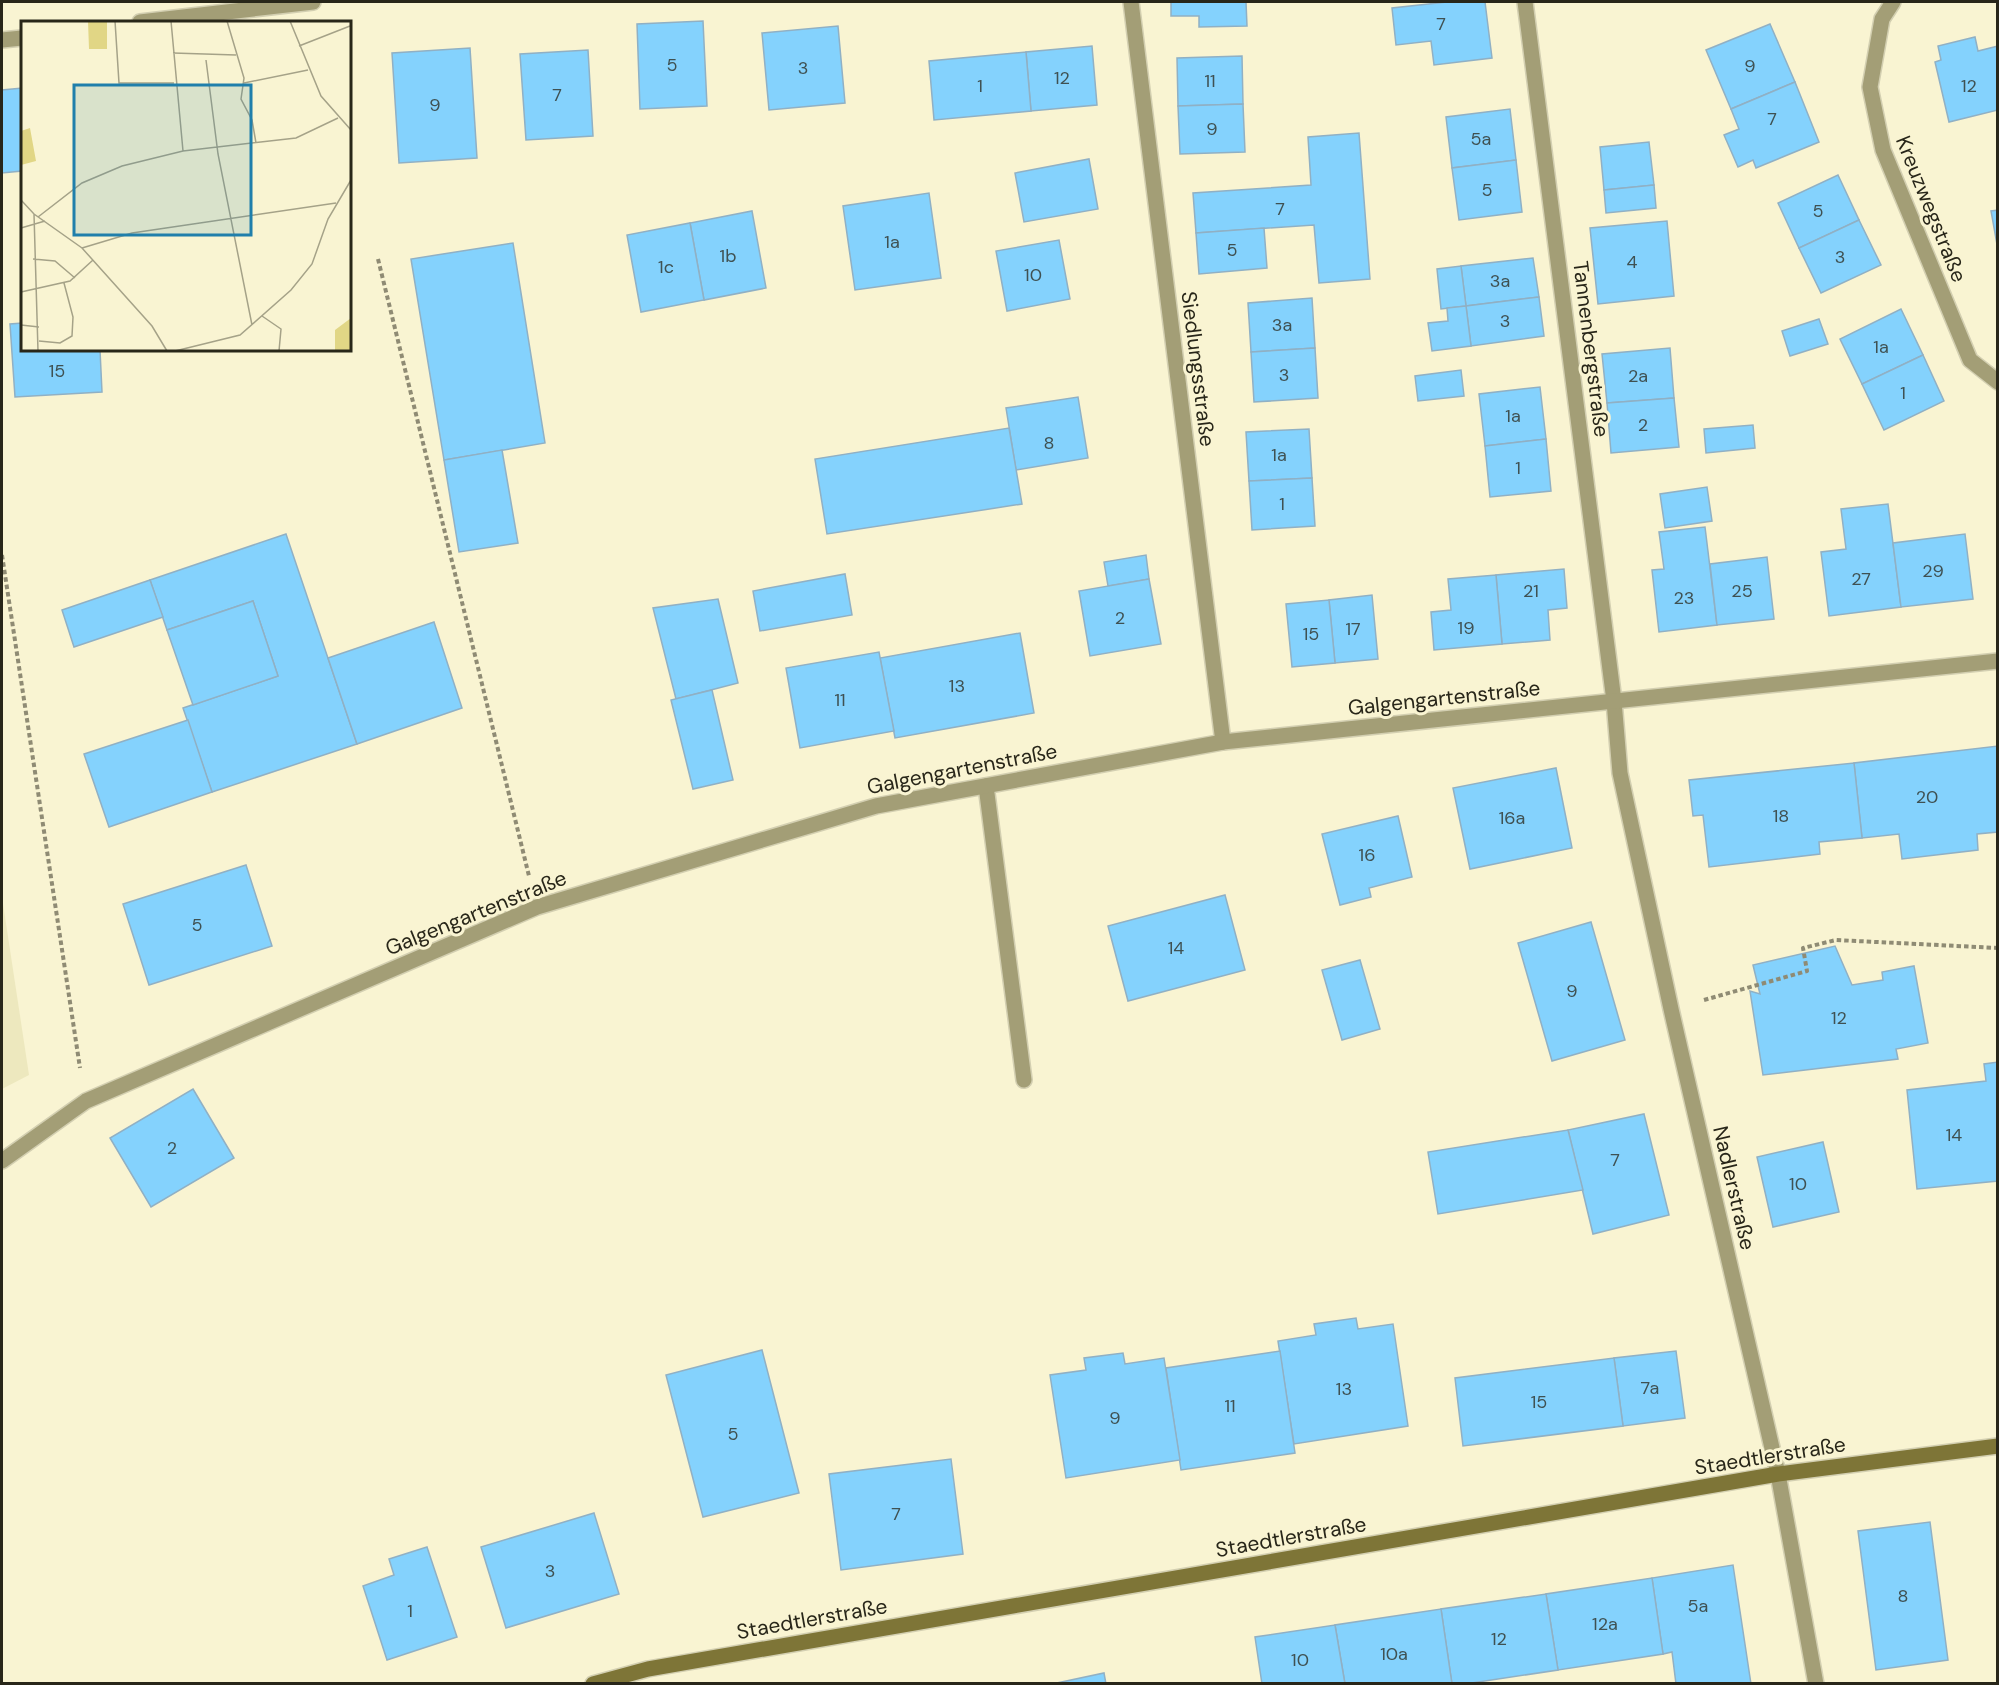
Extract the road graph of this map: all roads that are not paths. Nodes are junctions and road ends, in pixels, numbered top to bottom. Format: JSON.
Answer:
{"nodes":[{"id":1,"x":313,"y":2,"type":"edge"},
{"id":2,"x":1131,"y":2,"type":"edge"},
{"id":3,"x":1525,"y":2,"type":"edge"},
{"id":4,"x":1893,"y":2,"type":"edge"},
{"id":5,"x":149,"y":21,"type":"edge"},
{"id":6,"x":21,"y":38,"type":"edge"},
{"id":7,"x":2,"y":40,"type":"edge"},
{"id":8,"x":1998,"y":382,"type":"edge"},
{"id":9,"x":1998,"y":662,"type":"edge"},
{"id":10,"x":1614,"y":701,"type":"junction"},
{"id":11,"x":1223,"y":742,"type":"junction"},
{"id":12,"x":986,"y":786,"type":"junction"},
{"id":13,"x":1024,"y":1080,"type":"dead end"},
{"id":14,"x":2,"y":1161,"type":"edge"},
{"id":15,"x":1998,"y":1446,"type":"edge"},
{"id":16,"x":1778,"y":1474,"type":"junction"},
{"id":17,"x":593,"y":1683,"type":"edge"},
{"id":18,"x":1816,"y":1683,"type":"edge"}],
"edges":[{"from":1,"to":5,"type":"street"},
{"from":2,"to":11,"type":"street","name":"Siedlungsstraße"},
{"from":3,"to":10,"type":"street","name":"Tannenbergstraße"},
{"from":4,"to":8,"type":"street","name":"Kreuzwegstraße"},
{"from":6,"to":7,"type":"street"},
{"from":9,"to":10,"type":"street","name":"Galgengartenstraße"},
{"from":10,"to":11,"type":"street","name":"Galgengartenstraße"},
{"from":10,"to":16,"type":"street","name":"Nadlerstraße"},
{"from":11,"to":12,"type":"street","name":"Galgengartenstraße"},
{"from":12,"to":13,"type":"street"},
{"from":12,"to":14,"type":"street","name":"Galgengartenstraße"},
{"from":15,"to":16,"type":"main road","name":"Staedtlerstraße"},
{"from":16,"to":17,"type":"main road","name":"Staedtlerstraße"},
{"from":16,"to":18,"type":"street","name":"Nadlerstraße"}]}
